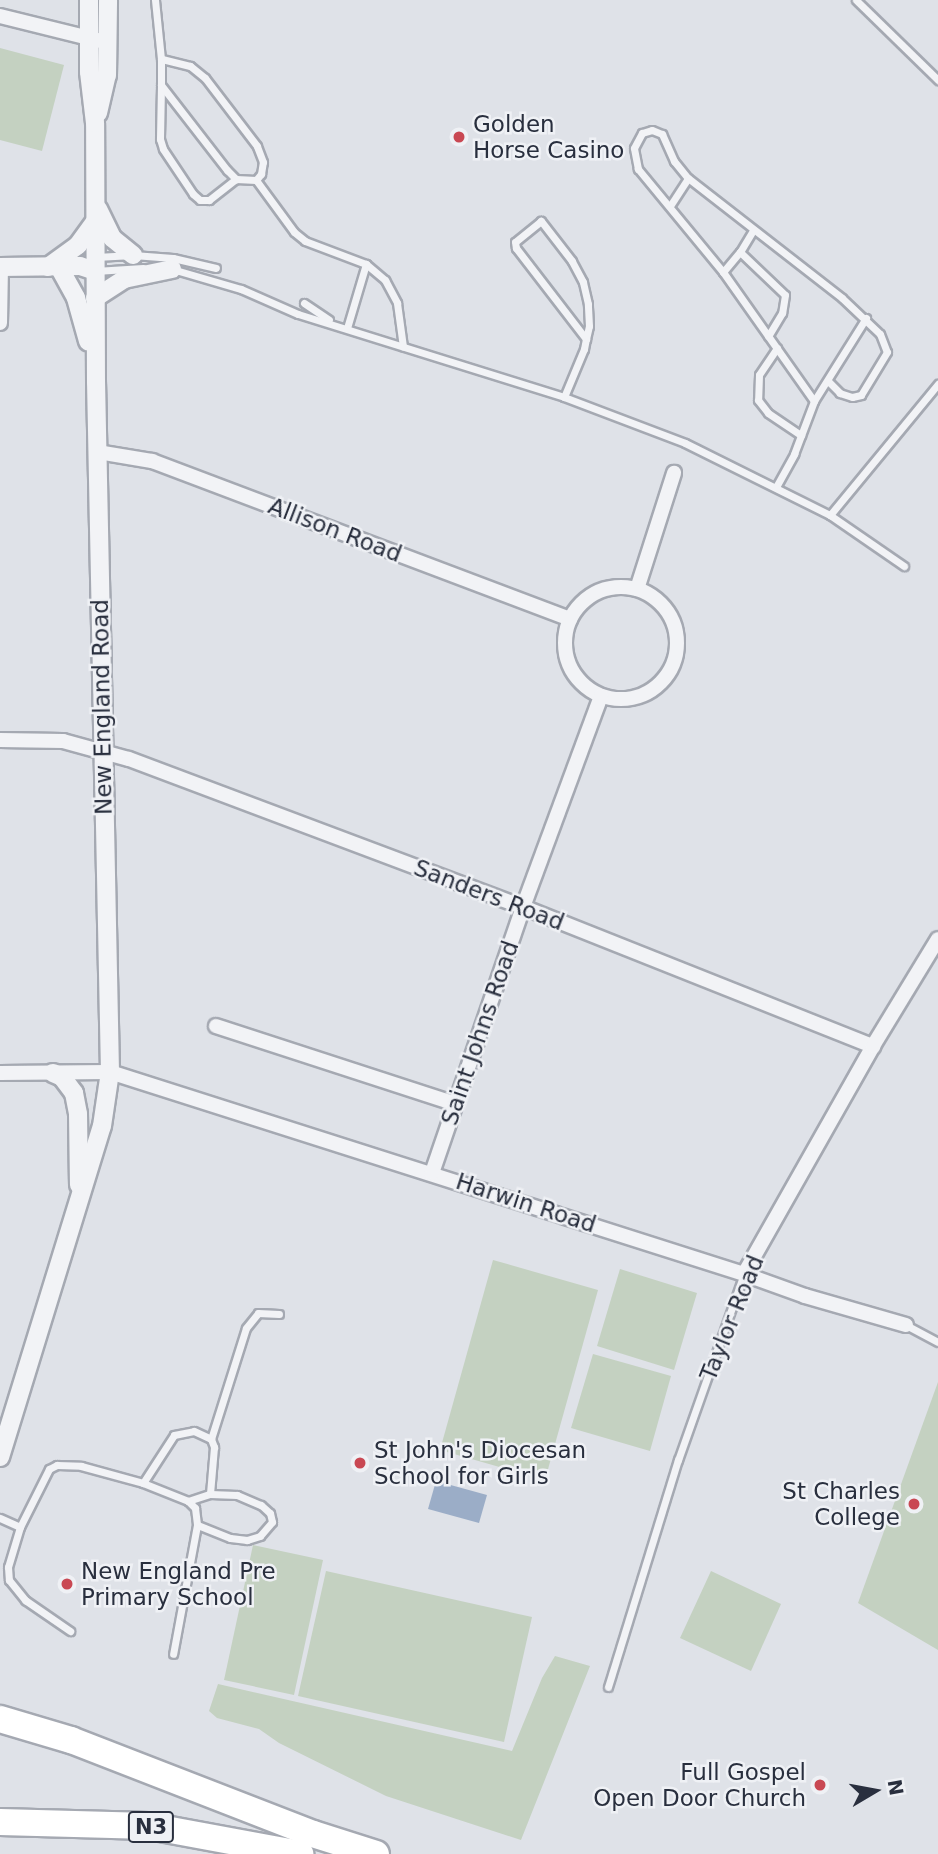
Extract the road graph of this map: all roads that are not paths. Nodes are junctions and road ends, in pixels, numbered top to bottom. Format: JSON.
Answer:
{"nodes":[{"id":1,"x":89,"y":0,"type":"edge"},
{"id":2,"x":108,"y":0,"type":"edge"},
{"id":3,"x":155,"y":0,"type":"edge"},
{"id":4,"x":856,"y":0,"type":"edge"},
{"id":5,"x":0,"y":16,"type":"edge"},
{"id":6,"x":89,"y":38,"type":"junction"},
{"id":7,"x":108,"y":43,"type":"junction"},
{"id":8,"x":161,"y":59,"type":"junction"},
{"id":9,"x":938,"y":80,"type":"edge"},
{"id":10,"x":162,"y":85,"type":"junction"},
{"id":11,"x":95,"y":123,"type":"junction"},
{"id":12,"x":688,"y":178,"type":"junction"},
{"id":13,"x":236,"y":179,"type":"junction"},
{"id":14,"x":256,"y":180,"type":"junction"},
{"id":15,"x":95,"y":198,"type":"junction"},
{"id":16,"x":670,"y":206,"type":"junction"},
{"id":17,"x":95,"y":221,"type":"junction"},
{"id":18,"x":753,"y":230,"type":"junction"},
{"id":19,"x":740,"y":253,"type":"junction"},
{"id":20,"x":133,"y":255,"type":"junction"},
{"id":21,"x":366,"y":264,"type":"junction"},
{"id":22,"x":90,"y":265,"type":"junction"},
{"id":23,"x":0,"y":267,"type":"edge"},
{"id":24,"x":53,"y":267,"type":"junction"},
{"id":25,"x":216,"y":268,"type":"dead end"},
{"id":26,"x":172,"y":269,"type":"junction"},
{"id":27,"x":723,"y":272,"type":"junction"},
{"id":28,"x":95,"y":298,"type":"junction"},
{"id":29,"x":304,"y":303,"type":"dead end"},
{"id":30,"x":866,"y":318,"type":"junction"},
{"id":31,"x":0,"y":323,"type":"edge"},
{"id":32,"x":332,"y":323,"type":"junction"},
{"id":33,"x":347,"y":328,"type":"junction"},
{"id":34,"x":768,"y":336,"type":"junction"},
{"id":35,"x":586,"y":339,"type":"junction"},
{"id":36,"x":403,"y":347,"type":"junction"},
{"id":37,"x":776,"y":348,"type":"junction"},
{"id":38,"x":828,"y":381,"type":"junction"},
{"id":39,"x":96,"y":382,"type":"junction"},
{"id":40,"x":938,"y":384,"type":"edge"},
{"id":41,"x":564,"y":397,"type":"junction"},
{"id":42,"x":814,"y":401,"type":"junction"},
{"id":43,"x":801,"y":435,"type":"junction"},
{"id":44,"x":97,"y":452,"type":"junction"},
{"id":45,"x":674,"y":473,"type":"dead end"},
{"id":46,"x":776,"y":487,"type":"junction"},
{"id":47,"x":830,"y":515,"type":"junction"},
{"id":48,"x":904,"y":566,"type":"dead end"},
{"id":49,"x":637,"y":589,"type":"junction"},
{"id":50,"x":570,"y":619,"type":"junction"},
{"id":51,"x":601,"y":696,"type":"junction"},
{"id":52,"x":0,"y":740,"type":"edge"},
{"id":53,"x":103,"y":750,"type":"junction"},
{"id":54,"x":523,"y":907,"type":"junction"},
{"id":55,"x":938,"y":939,"type":"edge"},
{"id":56,"x":216,"y":1026,"type":"dead end"},
{"id":57,"x":873,"y":1046,"type":"junction"},
{"id":58,"x":110,"y":1072,"type":"junction"},
{"id":59,"x":0,"y":1073,"type":"edge"},
{"id":60,"x":53,"y":1073,"type":"junction"},
{"id":61,"x":456,"y":1104,"type":"junction"},
{"id":62,"x":432,"y":1173,"type":"junction"},
{"id":63,"x":79,"y":1202,"type":"junction"},
{"id":64,"x":744,"y":1274,"type":"junction"},
{"id":65,"x":53,"y":1282,"type":"junction"},
{"id":66,"x":279,"y":1314,"type":"dead end"},
{"id":67,"x":906,"y":1325,"type":"joint"},
{"id":68,"x":938,"y":1342,"type":"edge"},
{"id":69,"x":0,"y":1421,"type":"edge"},
{"id":70,"x":211,"y":1439,"type":"junction"},
{"id":71,"x":1,"y":1449,"type":"edge"},
{"id":72,"x":143,"y":1483,"type":"junction"},
{"id":73,"x":210,"y":1494,"type":"junction"},
{"id":74,"x":188,"y":1501,"type":"junction"},
{"id":75,"x":0,"y":1518,"type":"edge"},
{"id":76,"x":197,"y":1525,"type":"junction"},
{"id":77,"x":20,"y":1527,"type":"junction"},
{"id":78,"x":70,"y":1631,"type":"dead end"},
{"id":79,"x":173,"y":1654,"type":"dead end"},
{"id":80,"x":608,"y":1687,"type":"dead end"},
{"id":81,"x":0,"y":1702,"type":"edge"},
{"id":82,"x":0,"y":1719,"type":"edge"},
{"id":83,"x":71,"y":1741,"type":"junction"},
{"id":84,"x":0,"y":1822,"type":"edge"},
{"id":85,"x":300,"y":1854,"type":"edge"},
{"id":86,"x":376,"y":1854,"type":"edge"}],
"edges":[{"from":1,"to":6,"type":"street","name":"New England Road"},
{"from":2,"to":7,"type":"street","name":"New England Road"},
{"from":3,"to":8,"type":"lane"},
{"from":4,"to":9,"type":"lane"},
{"from":5,"to":6,"type":"street"},
{"from":6,"to":7,"type":"street"},
{"from":6,"to":11,"type":"street","name":"New England Road"},
{"from":7,"to":11,"type":"street","name":"New England Road"},
{"from":8,"to":10,"type":"lane"},
{"from":8,"to":14,"type":"lane"},
{"from":10,"to":13,"type":"lane"},
{"from":10,"to":13,"type":"lane"},
{"from":11,"to":15,"type":"street","name":"New England Road"},
{"from":12,"to":16,"type":"lane"},
{"from":12,"to":16,"type":"lane"},
{"from":12,"to":18,"type":"lane"},
{"from":13,"to":14,"type":"lane"},
{"from":14,"to":21,"type":"lane"},
{"from":15,"to":17,"type":"street","name":"New England Road"},
{"from":15,"to":20,"type":"street"},
{"from":16,"to":27,"type":"lane"},
{"from":17,"to":22,"type":"street","name":"New England Road"},
{"from":17,"to":24,"type":"street"},
{"from":18,"to":19,"type":"lane"},
{"from":18,"to":30,"type":"lane"},
{"from":19,"to":27,"type":"lane"},
{"from":19,"to":34,"type":"lane"},
{"from":20,"to":22,"type":"lane"},
{"from":20,"to":25,"type":"lane"},
{"from":21,"to":33,"type":"lane"},
{"from":21,"to":36,"type":"lane"},
{"from":22,"to":24,"type":"street"},
{"from":22,"to":26,"type":"lane"},
{"from":22,"to":28,"type":"street","name":"New England Road"},
{"from":23,"to":24,"type":"street"},
{"from":23,"to":31,"type":"street"},
{"from":24,"to":39,"type":"street"},
{"from":26,"to":28,"type":"street"},
{"from":26,"to":32,"type":"lane"},
{"from":27,"to":34,"type":"lane"},
{"from":28,"to":39,"type":"street","name":"New England Road"},
{"from":29,"to":32,"type":"lane"},
{"from":30,"to":38,"type":"lane"},
{"from":30,"to":38,"type":"lane"},
{"from":32,"to":33,"type":"lane"},
{"from":33,"to":36,"type":"lane"},
{"from":34,"to":37,"type":"lane"},
{"from":35,"to":35,"type":"lane"},
{"from":35,"to":41,"type":"lane"},
{"from":36,"to":41,"type":"lane"},
{"from":37,"to":42,"type":"lane"},
{"from":37,"to":43,"type":"lane"},
{"from":38,"to":42,"type":"lane"},
{"from":39,"to":44,"type":"street","name":"New England Road"},
{"from":40,"to":47,"type":"lane"},
{"from":41,"to":46,"type":"lane"},
{"from":42,"to":43,"type":"lane"},
{"from":43,"to":46,"type":"lane"},
{"from":44,"to":50,"type":"street","name":"Allison Road"},
{"from":44,"to":53,"type":"street","name":"New England Road"},
{"from":45,"to":49,"type":"street"},
{"from":46,"to":47,"type":"lane"},
{"from":47,"to":48,"type":"lane"},
{"from":49,"to":50,"type":"street"},
{"from":49,"to":51,"type":"street"},
{"from":50,"to":51,"type":"street"},
{"from":51,"to":54,"type":"street","name":"Saint Johns Road"},
{"from":52,"to":53,"type":"street","name":"Sanders Road"},
{"from":53,"to":54,"type":"street","name":"Sanders Road"},
{"from":53,"to":58,"type":"street","name":"New England Road"},
{"from":54,"to":57,"type":"street","name":"Sanders Road"},
{"from":54,"to":61,"type":"street","name":"Saint Johns Road"},
{"from":55,"to":57,"type":"street","name":"Taylor Road"},
{"from":56,"to":61,"type":"street"},
{"from":57,"to":64,"type":"street","name":"Taylor Road"},
{"from":58,"to":60,"type":"street","name":"Harwin Road"},
{"from":58,"to":62,"type":"street","name":"Harwin Road"},
{"from":58,"to":63,"type":"street","name":"New England Road"},
{"from":59,"to":60,"type":"street","name":"Harwin Road"},
{"from":60,"to":63,"type":"street"},
{"from":61,"to":62,"type":"street","name":"Saint Johns Road"},
{"from":62,"to":64,"type":"street","name":"Harwin Road"},
{"from":63,"to":65,"type":"street","name":"New England Road"},
{"from":64,"to":67,"type":"street","name":"Harwin Road"},
{"from":64,"to":80,"type":"lane","name":"Taylor Road"},
{"from":65,"to":69,"type":"street","name":"New England Road"},
{"from":65,"to":71,"type":"street","name":"New England Road"},
{"from":66,"to":70,"type":"lane"},
{"from":67,"to":68,"type":"lane","name":"Harwin Road"},
{"from":70,"to":72,"type":"lane"},
{"from":70,"to":73,"type":"lane"},
{"from":72,"to":74,"type":"lane"},
{"from":72,"to":77,"type":"lane"},
{"from":73,"to":74,"type":"lane"},
{"from":73,"to":76,"type":"lane"},
{"from":74,"to":76,"type":"lane"},
{"from":75,"to":77,"type":"lane"},
{"from":76,"to":79,"type":"lane"},
{"from":77,"to":78,"type":"lane"},
{"from":81,"to":83,"type":"highway"},
{"from":82,"to":83,"type":"highway"},
{"from":83,"to":86,"type":"highway"},
{"from":84,"to":85,"type":"highway","number":"N3"}]}
